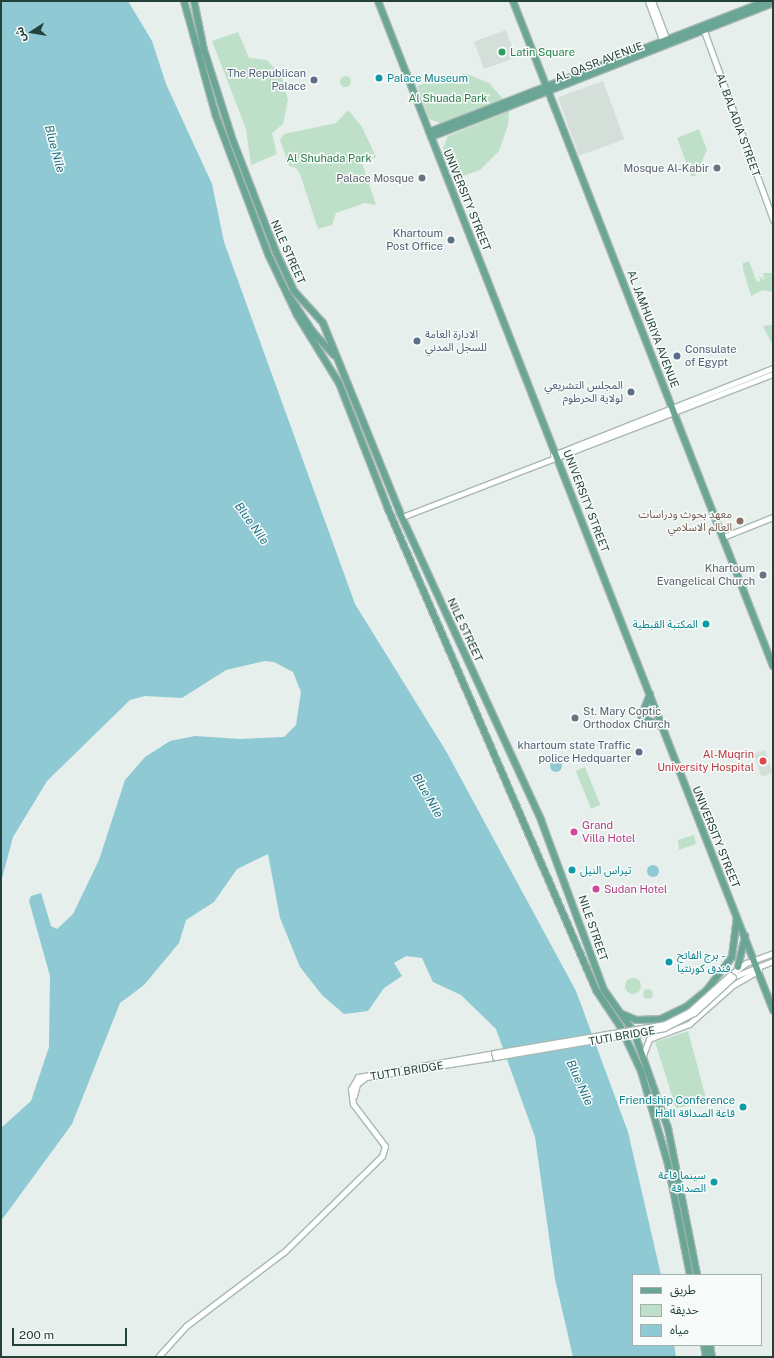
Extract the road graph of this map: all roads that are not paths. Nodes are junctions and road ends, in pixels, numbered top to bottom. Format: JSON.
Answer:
{"nodes":[{"id":1,"x":378,"y":1,"type":"edge"},
{"id":2,"x":513,"y":1,"type":"edge"},
{"id":3,"x":648,"y":1,"type":"edge"},
{"id":4,"x":652,"y":1,"type":"edge"},
{"id":5,"x":767,"y":1,"type":"edge"},
{"id":6,"x":184,"y":3,"type":"edge"},
{"id":7,"x":195,"y":3,"type":"edge"},
{"id":8,"x":773,"y":3,"type":"edge"},
{"id":9,"x":704,"y":31,"type":"junction"},
{"id":10,"x":192,"y":36,"type":"junction"},
{"id":11,"x":201,"y":38,"type":"junction"},
{"id":12,"x":666,"y":43,"type":"junction"},
{"id":13,"x":547,"y":88,"type":"junction"},
{"id":14,"x":430,"y":134,"type":"junction"},
{"id":15,"x":773,"y":220,"type":"edge"},
{"id":16,"x":277,"y":254,"type":"junction"},
{"id":17,"x":270,"y":258,"type":"junction"},
{"id":18,"x":286,"y":294,"type":"junction"},
{"id":19,"x":338,"y":359,"type":"junction"},
{"id":20,"x":773,"y":368,"type":"edge"},
{"id":21,"x":773,"y":374,"type":"edge"},
{"id":22,"x":757,"y":377,"type":"junction"},
{"id":23,"x":673,"y":410,"type":"junction"},
{"id":24,"x":557,"y":455,"type":"junction"},
{"id":25,"x":381,"y":466,"type":"junction"},
{"id":26,"x":371,"y":467,"type":"junction"},
{"id":27,"x":401,"y":515,"type":"junction"},
{"id":28,"x":773,"y":517,"type":"edge"},
{"id":29,"x":723,"y":537,"type":"junction"},
{"id":30,"x":773,"y":666,"type":"edge"},
{"id":31,"x":650,"y":694,"type":"junction"},
{"id":32,"x":663,"y":727,"type":"junction"},
{"id":33,"x":736,"y":914,"type":"junction"},
{"id":34,"x":745,"y":934,"type":"junction"},
{"id":35,"x":773,"y":953,"type":"edge"},
{"id":36,"x":756,"y":960,"type":"junction"},
{"id":37,"x":773,"y":961,"type":"edge"},
{"id":38,"x":727,"y":965,"type":"junction"},
{"id":39,"x":759,"y":968,"type":"junction"},
{"id":40,"x":736,"y":969,"type":"junction"},
{"id":41,"x":731,"y":976,"type":"junction"},
{"id":42,"x":773,"y":1010,"type":"edge"},
{"id":43,"x":619,"y":1013,"type":"junction"},
{"id":44,"x":642,"y":1055,"type":"junction"},
{"id":45,"x":372,"y":1074,"type":"joint"},
{"id":46,"x":668,"y":1128,"type":"junction"},
{"id":47,"x":660,"y":1130,"type":"junction"},
{"id":48,"x":689,"y":1224,"type":"junction"},
{"id":49,"x":681,"y":1226,"type":"junction"},
{"id":50,"x":690,"y":1274,"type":"edge"},
{"id":51,"x":697,"y":1274,"type":"edge"},
{"id":52,"x":704,"y":1346,"type":"edge"},
{"id":53,"x":710,"y":1346,"type":"edge"},
{"id":54,"x":158,"y":1357,"type":"edge"},
{"id":55,"x":706,"y":1357,"type":"edge"},
{"id":56,"x":712,"y":1357,"type":"edge"}],
"edges":[{"from":1,"to":14,"type":"main road","name":"UNIVERSITY STREET"},
{"from":2,"to":13,"type":"main road","name":"AL JAMHURIYA AVENUE"},
{"from":3,"to":12,"type":"street"},
{"from":4,"to":12,"type":"street"},
{"from":5,"to":12,"type":"main road","name":"AL QASR AVENUE"},
{"from":6,"to":7,"type":"main road"},
{"from":6,"to":10,"type":"main road","name":"NILE STREET"},
{"from":7,"to":11,"type":"main road","name":"NILE STREET"},
{"from":8,"to":9,"type":"main road","name":"AL QASR AVENUE"},
{"from":9,"to":12,"type":"main road","name":"AL QASR AVENUE"},
{"from":9,"to":15,"type":"street","name":"AL BALADIA STREET"},
{"from":10,"to":11,"type":"main road"},
{"from":10,"to":17,"type":"main road","name":"NILE STREET"},
{"from":11,"to":16,"type":"main road","name":"NILE STREET"},
{"from":12,"to":13,"type":"main road","name":"AL QASR AVENUE"},
{"from":13,"to":14,"type":"main road","name":"AL QASR AVENUE"},
{"from":13,"to":23,"type":"main road","name":"AL JAMHURIYA AVENUE"},
{"from":14,"to":24,"type":"main road","name":"UNIVERSITY STREET"},
{"from":16,"to":17,"type":"main road"},
{"from":16,"to":19,"type":"main road","name":"NILE STREET"},
{"from":17,"to":18,"type":"main road","name":"NILE STREET"},
{"from":18,"to":19,"type":"main road"},
{"from":18,"to":26,"type":"main road","name":"NILE STREET"},
{"from":19,"to":25,"type":"main road","name":"NILE STREET"},
{"from":20,"to":22,"type":"street"},
{"from":21,"to":22,"type":"street"},
{"from":22,"to":23,"type":"street"},
{"from":23,"to":24,"type":"street"},
{"from":23,"to":29,"type":"main road","name":"AL JAMHURIYA AVENUE"},
{"from":24,"to":27,"type":"street"},
{"from":24,"to":31,"type":"main road","name":"UNIVERSITY STREET"},
{"from":25,"to":26,"type":"main road"},
{"from":25,"to":27,"type":"main road","name":"NILE STREET"},
{"from":26,"to":47,"type":"main road","name":"NILE STREET"},
{"from":27,"to":43,"type":"main road","name":"NILE STREET"},
{"from":28,"to":29,"type":"street"},
{"from":29,"to":30,"type":"main road","name":"AL JAMHURIYA AVENUE"},
{"from":31,"to":32,"type":"main road","name":"UNIVERSITY STREET"},
{"from":31,"to":32,"type":"main road"},
{"from":32,"to":33,"type":"main road","name":"UNIVERSITY STREET"},
{"from":33,"to":34,"type":"main road","name":"UNIVERSITY STREET"},
{"from":33,"to":38,"type":"main road"},
{"from":34,"to":36,"type":"main road","name":"UNIVERSITY STREET"},
{"from":34,"to":40,"type":"main road"},
{"from":35,"to":36,"type":"street"},
{"from":36,"to":39,"type":"main road","name":"UNIVERSITY STREET"},
{"from":36,"to":40,"type":"street"},
{"from":37,"to":39,"type":"street"},
{"from":38,"to":40,"type":"street"},
{"from":38,"to":43,"type":"main road"},
{"from":39,"to":41,"type":"street"},
{"from":39,"to":42,"type":"main road","name":"UNIVERSITY STREET"},
{"from":39,"to":44,"type":"street"},
{"from":40,"to":41,"type":"street","name":"TUTI BRIDGE"},
{"from":41,"to":45,"type":"street","name":"TUTI BRIDGE","bridge":true},
{"from":43,"to":44,"type":"main road","name":"NILE STREET"},
{"from":44,"to":46,"type":"main road","name":"NILE STREET"},
{"from":45,"to":54,"type":"street","name":"TUTTI BRIDGE"},
{"from":46,"to":47,"type":"main road"},
{"from":46,"to":48,"type":"main road","name":"NILE STREET"},
{"from":47,"to":49,"type":"main road","name":"NILE STREET"},
{"from":48,"to":49,"type":"main road"},
{"from":48,"to":51,"type":"main road","name":"NILE STREET"},
{"from":49,"to":50,"type":"main road","name":"NILE STREET"},
{"from":52,"to":55,"type":"main road"},
{"from":53,"to":56,"type":"main road"}]}
